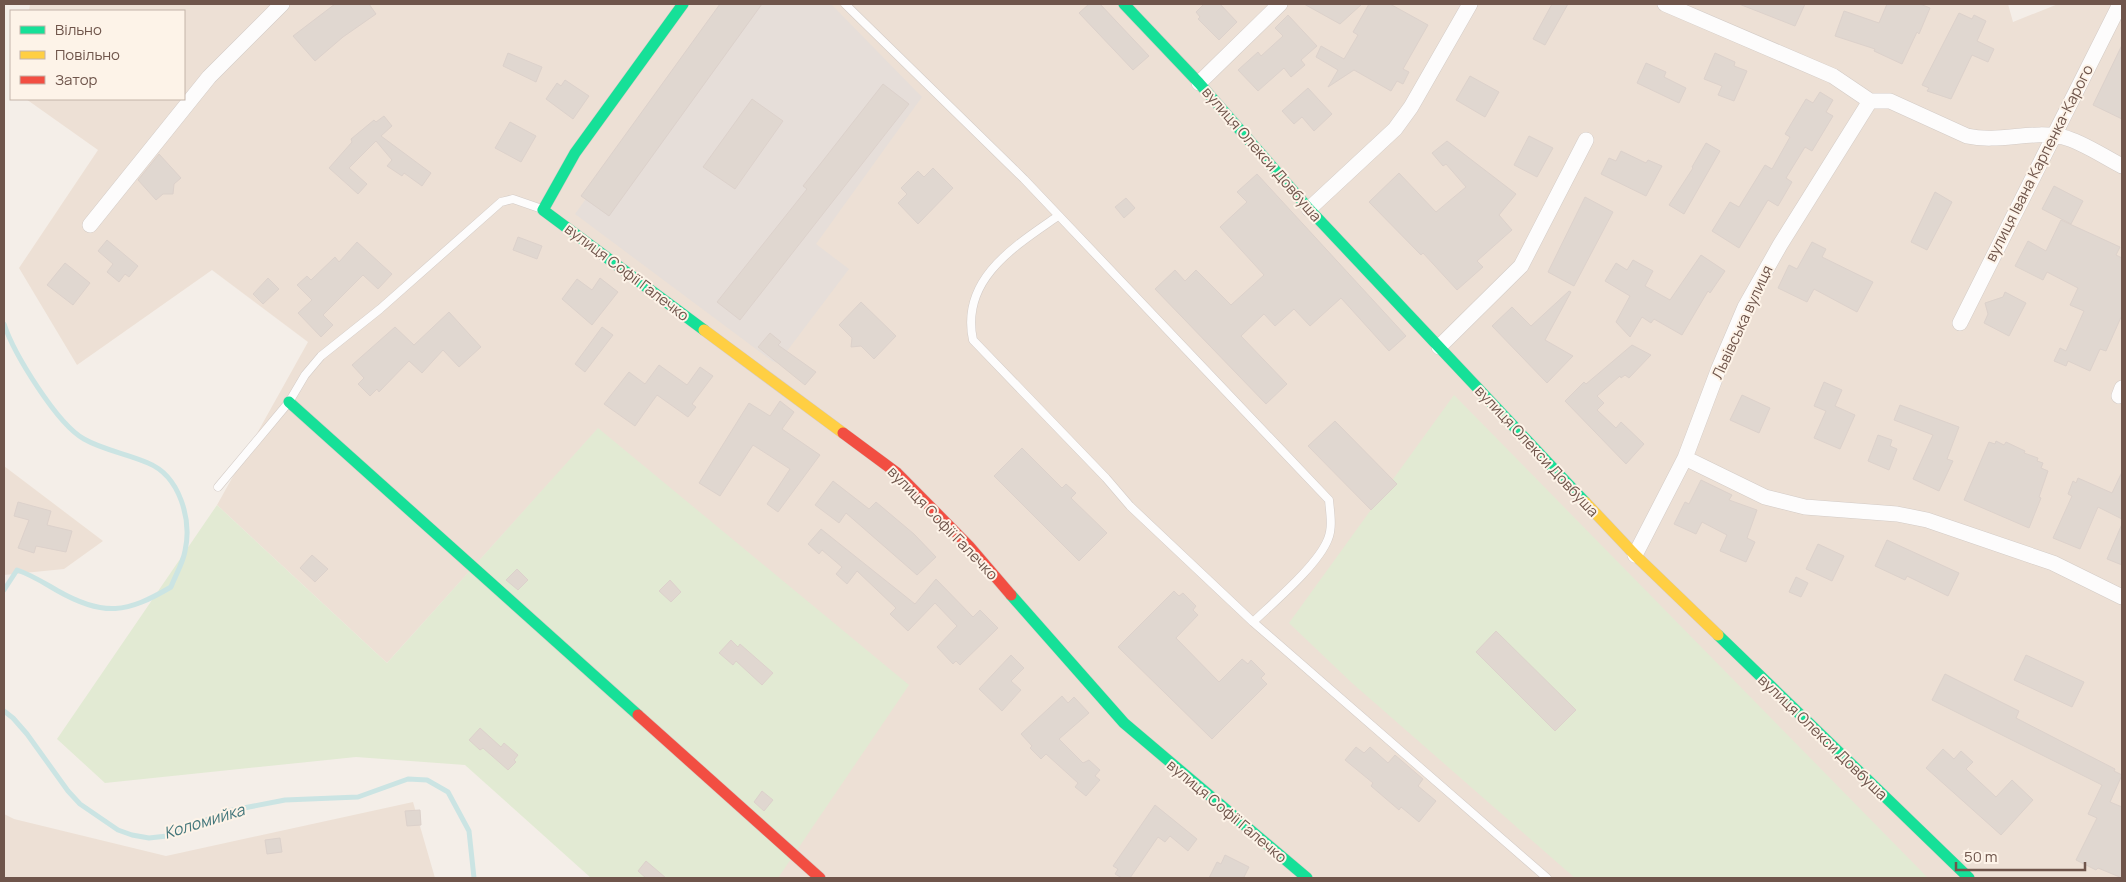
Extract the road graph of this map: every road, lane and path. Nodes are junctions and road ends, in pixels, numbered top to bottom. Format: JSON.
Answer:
{"nodes":[{"id":1,"x":282,"y":4,"type":"edge"},
{"id":2,"x":845,"y":4,"type":"edge"},
{"id":3,"x":1124,"y":4,"type":"edge"},
{"id":4,"x":1280,"y":4,"type":"edge"},
{"id":5,"x":1470,"y":4,"type":"edge"},
{"id":6,"x":1665,"y":4,"type":"edge"},
{"id":7,"x":2120,"y":4,"type":"edge"},
{"id":8,"x":680,"y":5,"type":"edge"},
{"id":9,"x":1199,"y":83,"type":"junction"},
{"id":10,"x":1870,"y":101,"type":"junction"},
{"id":11,"x":2052,"y":136,"type":"junction"},
{"id":12,"x":1586,"y":140,"type":"dead end"},
{"id":13,"x":2122,"y":166,"type":"edge"},
{"id":14,"x":1310,"y":209,"type":"junction"},
{"id":15,"x":543,"y":210,"type":"junction"},
{"id":16,"x":1058,"y":216,"type":"junction"},
{"id":17,"x":90,"y":225,"type":"dead end"},
{"id":18,"x":1960,"y":323,"type":"dead end"},
{"id":19,"x":1439,"y":347,"type":"junction"},
{"id":20,"x":289,"y":402,"type":"junction"},
{"id":21,"x":1685,"y":458,"type":"junction"},
{"id":22,"x":218,"y":487,"type":"dead end"},
{"id":23,"x":1634,"y":555,"type":"junction"},
{"id":24,"x":2122,"y":597,"type":"edge"},
{"id":25,"x":1253,"y":622,"type":"junction"},
{"id":26,"x":820,"y":878,"type":"edge"},
{"id":27,"x":1307,"y":878,"type":"edge"},
{"id":28,"x":1547,"y":878,"type":"edge"},
{"id":29,"x":1969,"y":878,"type":"edge"}],
"edges":[{"from":1,"to":17,"type":"street"},
{"from":2,"to":16,"type":"lane"},
{"from":3,"to":9,"type":"street","name":"вулиця Олекси Довбуша"},
{"from":4,"to":9,"type":"street"},
{"from":5,"to":14,"type":"street"},
{"from":6,"to":10,"type":"street"},
{"from":7,"to":11,"type":"street","name":"вулиця Івана Карпенка-Карого"},
{"from":8,"to":15,"type":"street"},
{"from":9,"to":14,"type":"street","name":"вулиця Олекси Довбуша"},
{"from":10,"to":11,"type":"street"},
{"from":10,"to":21,"type":"street","name":"Львівська вулиця"},
{"from":11,"to":13,"type":"street"},
{"from":11,"to":18,"type":"street","name":"вулиця Івана Карпенка-Карого"},
{"from":12,"to":19,"type":"street"},
{"from":14,"to":19,"type":"street","name":"вулиця Олекси Довбуша"},
{"from":15,"to":20,"type":"lane"},
{"from":15,"to":27,"type":"street","name":"вулиця Софії Галечко"},
{"from":16,"to":25,"type":"lane"},
{"from":16,"to":25,"type":"lane"},
{"from":19,"to":23,"type":"street","name":"вулиця Олекси Довбуша"},
{"from":20,"to":22,"type":"lane"},
{"from":20,"to":26,"type":"street"},
{"from":21,"to":23,"type":"street","name":"Львівська вулиця"},
{"from":21,"to":24,"type":"street"},
{"from":23,"to":29,"type":"street","name":"вулиця Олекси Довбуша"},
{"from":25,"to":28,"type":"lane"}]}
